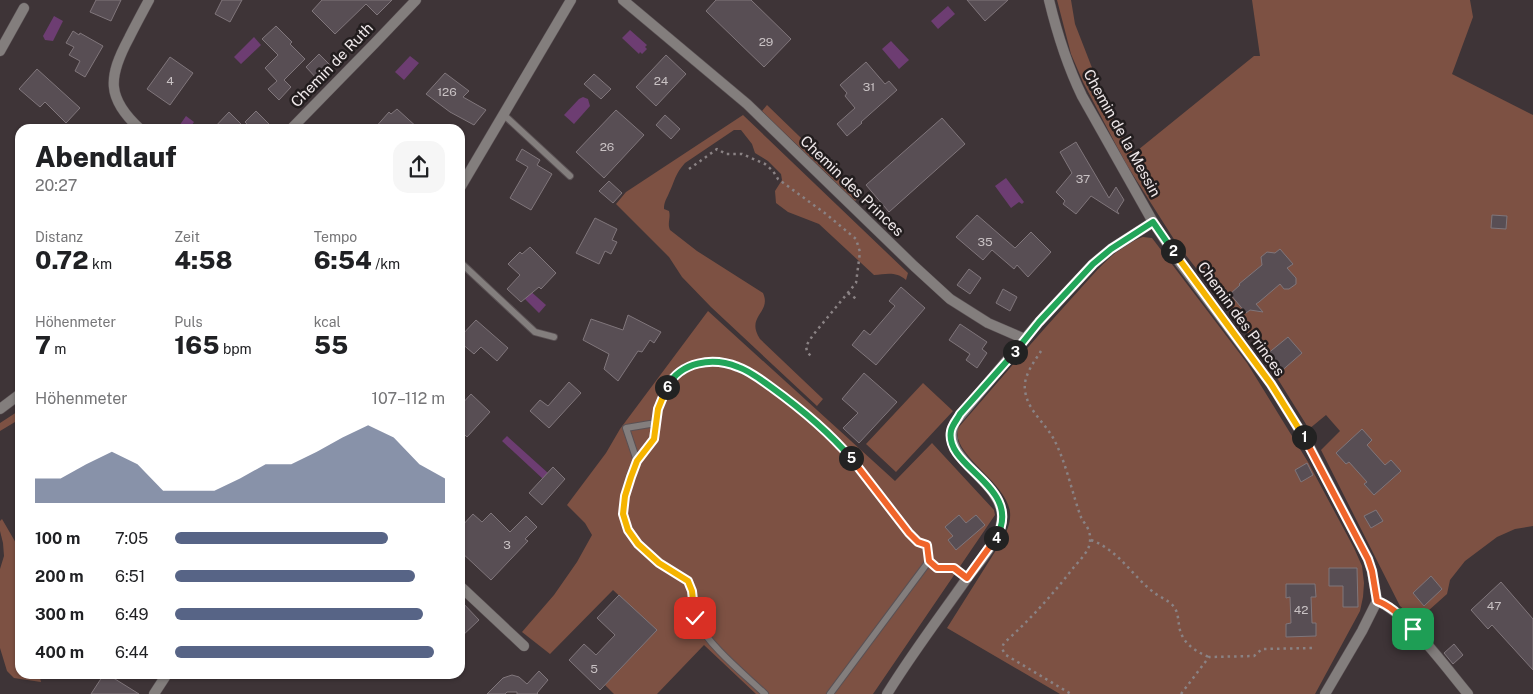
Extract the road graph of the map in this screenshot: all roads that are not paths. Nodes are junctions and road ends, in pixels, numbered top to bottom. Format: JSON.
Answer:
{"nodes":[{"id":1,"x":149,"y":0,"type":"edge"},
{"id":2,"x":416,"y":0,"type":"edge"},
{"id":3,"x":571,"y":0,"type":"edge"},
{"id":4,"x":623,"y":0,"type":"edge"},
{"id":5,"x":1049,"y":0,"type":"edge"},
{"id":6,"x":24,"y":8,"type":"dead end"},
{"id":7,"x":0,"y":51,"type":"edge"},
{"id":8,"x":503,"y":114,"type":"junction"},
{"id":9,"x":135,"y":124,"type":"edge"},
{"id":10,"x":296,"y":124,"type":"edge"},
{"id":11,"x":570,"y":176,"type":"dead end"},
{"id":12,"x":465,"y":179,"type":"edge"},
{"id":13,"x":1153,"y":222,"type":"junction"},
{"id":14,"x":465,"y":267,"type":"edge"},
{"id":15,"x":554,"y":337,"type":"dead end"},
{"id":16,"x":1025,"y":339,"type":"junction"},
{"id":17,"x":15,"y":398,"type":"edge"},
{"id":18,"x":0,"y":409,"type":"edge"},
{"id":19,"x":656,"y":423,"type":"junction"},
{"id":20,"x":637,"y":461,"type":"junction"},
{"id":21,"x":929,"y":561,"type":"junction"},
{"id":22,"x":967,"y":578,"type":"junction"},
{"id":23,"x":465,"y":591,"type":"edge"},
{"id":24,"x":1377,"y":601,"type":"junction"},
{"id":25,"x":524,"y":646,"type":"dead end"},
{"id":26,"x":164,"y":679,"type":"edge"},
{"id":27,"x":154,"y":694,"type":"edge"},
{"id":28,"x":765,"y":694,"type":"edge"},
{"id":29,"x":830,"y":694,"type":"edge"},
{"id":30,"x":887,"y":694,"type":"edge"},
{"id":31,"x":1325,"y":694,"type":"edge"},
{"id":32,"x":1468,"y":694,"type":"edge"}],
"edges":[{"from":1,"to":9,"type":"street"},
{"from":2,"to":10,"type":"street","name":"Chemin de Ruth"},
{"from":3,"to":8,"type":"street"},
{"from":4,"to":16,"type":"street","name":"Chemin des Princes"},
{"from":5,"to":13,"type":"street","name":"Chemin de la Messin"},
{"from":6,"to":7,"type":"street"},
{"from":8,"to":11,"type":"lane"},
{"from":8,"to":12,"type":"street"},
{"from":13,"to":16,"type":"street"},
{"from":13,"to":24,"type":"street","name":"Chemin des Princes"},
{"from":14,"to":15,"type":"lane"},
{"from":16,"to":22,"type":"street"},
{"from":17,"to":18,"type":"street"},
{"from":19,"to":20,"type":"lane"},
{"from":19,"to":20,"type":"lane"},
{"from":19,"to":21,"type":"lane"},
{"from":20,"to":28,"type":"lane"},
{"from":21,"to":22,"type":"lane"},
{"from":21,"to":29,"type":"lane"},
{"from":22,"to":30,"type":"street"},
{"from":23,"to":25,"type":"street"},
{"from":24,"to":31,"type":"street"},
{"from":24,"to":32,"type":"street"},
{"from":26,"to":27,"type":"street"}]}
